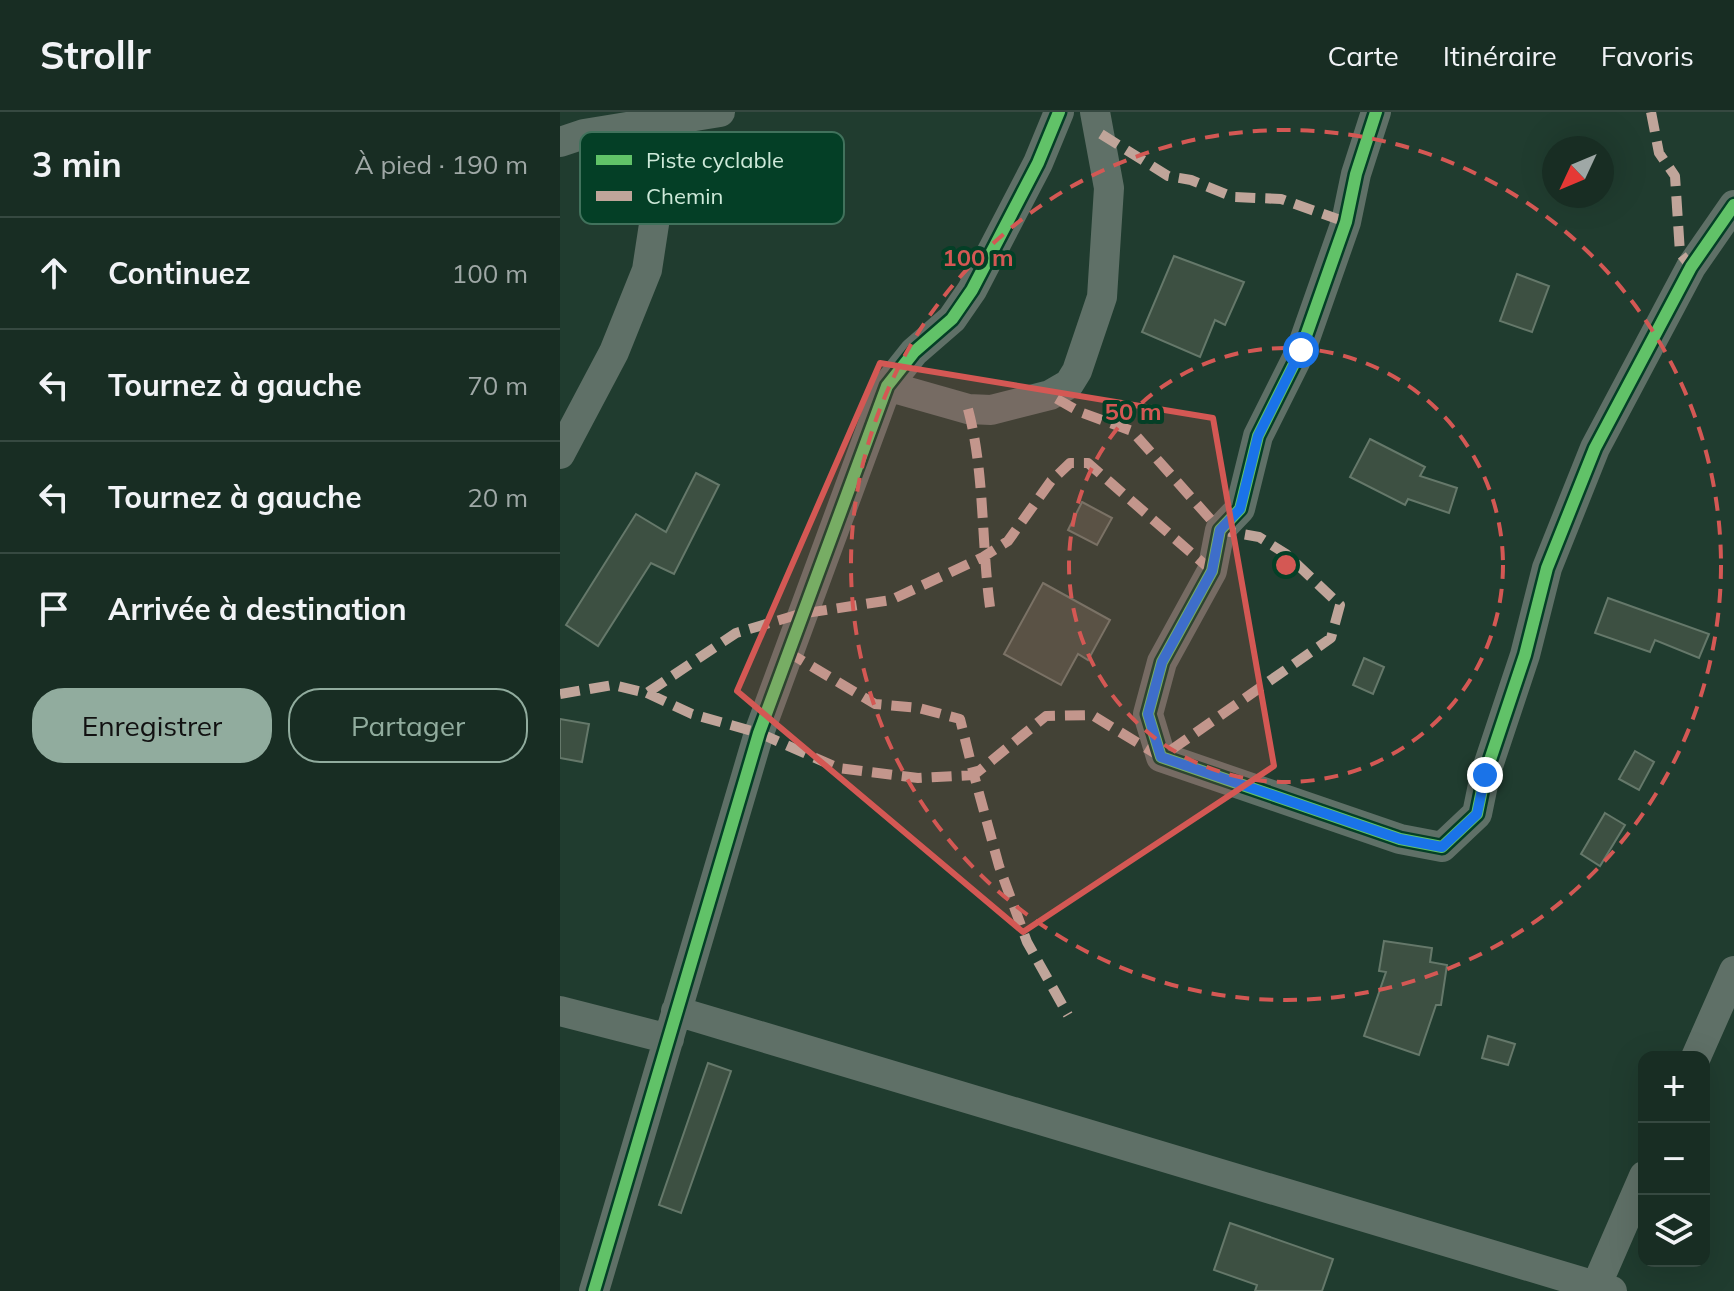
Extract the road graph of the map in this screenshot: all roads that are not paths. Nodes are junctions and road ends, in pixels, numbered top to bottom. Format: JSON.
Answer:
{"nodes":[{"id":1,"x":720,"y":112,"type":"edge"},
{"id":2,"x":1059,"y":112,"type":"edge"},
{"id":3,"x":1095,"y":112,"type":"edge"},
{"id":4,"x":1376,"y":112,"type":"edge"},
{"id":5,"x":670,"y":120,"type":"junction"},
{"id":6,"x":580,"y":129,"type":"edge"},
{"id":7,"x":668,"y":132,"type":"edge"},
{"id":8,"x":1734,"y":205,"type":"edge"},
{"id":9,"x":654,"y":224,"type":"edge"},
{"id":10,"x":887,"y":386,"type":"junction"},
{"id":11,"x":560,"y":454,"type":"edge"},
{"id":12,"x":1734,"y":971,"type":"edge"},
{"id":13,"x":560,"y":1011,"type":"edge"},
{"id":14,"x":673,"y":1025,"type":"junction"},
{"id":15,"x":1699,"y":1051,"type":"edge"},
{"id":16,"x":1638,"y":1191,"type":"edge"},
{"id":17,"x":1600,"y":1289,"type":"edge"},
{"id":18,"x":594,"y":1291,"type":"edge"}],
"edges":[{"from":1,"to":5,"type":"street"},
{"from":2,"to":10,"type":"street"},
{"from":3,"to":10,"type":"street"},
{"from":4,"to":8,"type":"street"},
{"from":5,"to":6,"type":"street"},
{"from":5,"to":7,"type":"street"},
{"from":9,"to":11,"type":"street"},
{"from":10,"to":14,"type":"street"},
{"from":12,"to":15,"type":"street"},
{"from":13,"to":14,"type":"street"},
{"from":14,"to":17,"type":"street"},
{"from":14,"to":18,"type":"street"},
{"from":16,"to":17,"type":"street"}]}
